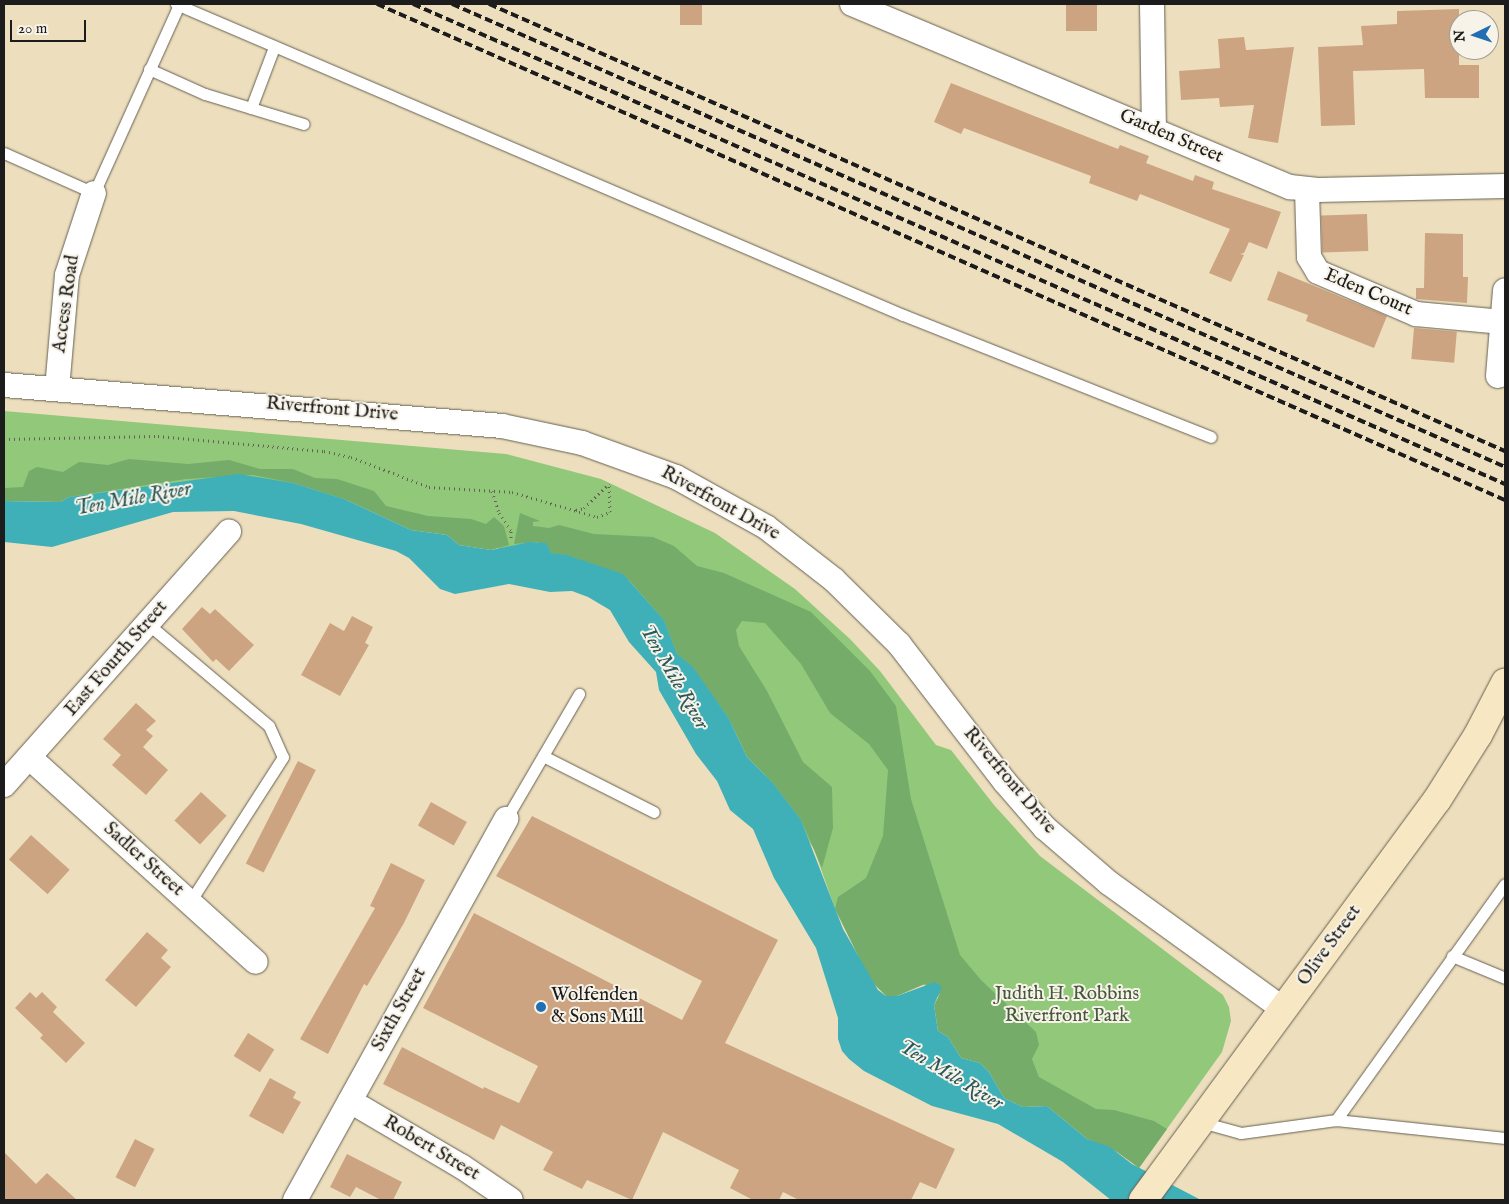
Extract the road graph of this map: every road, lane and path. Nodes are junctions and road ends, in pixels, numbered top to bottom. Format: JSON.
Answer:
{"nodes":[{"id":1,"x":177,"y":4,"type":"edge"},
{"id":2,"x":852,"y":4,"type":"edge"},
{"id":3,"x":1152,"y":4,"type":"edge"},
{"id":4,"x":274,"y":47,"type":"junction"},
{"id":5,"x":149,"y":69,"type":"junction"},
{"id":6,"x":251,"y":108,"type":"junction"},
{"id":7,"x":304,"y":124,"type":"dead end"},
{"id":8,"x":1154,"y":129,"type":"junction"},
{"id":9,"x":4,"y":153,"type":"edge"},
{"id":10,"x":1505,"y":186,"type":"edge"},
{"id":11,"x":1307,"y":190,"type":"junction"},
{"id":12,"x":94,"y":193,"type":"junction"},
{"id":13,"x":1505,"y":290,"type":"edge"},
{"id":14,"x":1503,"y":322,"type":"junction"},
{"id":15,"x":1498,"y":376,"type":"dead end"},
{"id":16,"x":4,"y":385,"type":"edge"},
{"id":17,"x":57,"y":389,"type":"junction"},
{"id":18,"x":1211,"y":437,"type":"dead end"},
{"id":19,"x":4,"y":439,"type":"edge"},
{"id":20,"x":492,"y":491,"type":"junction"},
{"id":21,"x":570,"y":509,"type":"junction"},
{"id":22,"x":229,"y":532,"type":"dead end"},
{"id":23,"x":511,"y":540,"type":"dead end"},
{"id":24,"x":148,"y":624,"type":"junction"},
{"id":25,"x":1505,"y":683,"type":"edge"},
{"id":26,"x":579,"y":694,"type":"dead end"},
{"id":27,"x":543,"y":756,"type":"junction"},
{"id":28,"x":30,"y":758,"type":"junction"},
{"id":29,"x":4,"y":785,"type":"edge"},
{"id":30,"x":654,"y":812,"type":"dead end"},
{"id":31,"x":506,"y":820,"type":"joint"},
{"id":32,"x":1505,"y":884,"type":"edge"},
{"id":33,"x":190,"y":902,"type":"junction"},
{"id":34,"x":1452,"y":956,"type":"junction"},
{"id":35,"x":256,"y":962,"type":"dead end"},
{"id":36,"x":1505,"y":978,"type":"edge"},
{"id":37,"x":1284,"y":1009,"type":"junction"},
{"id":38,"x":350,"y":1101,"type":"junction"},
{"id":39,"x":1336,"y":1120,"type":"junction"},
{"id":40,"x":1201,"y":1122,"type":"junction"},
{"id":41,"x":1505,"y":1138,"type":"edge"},
{"id":42,"x":294,"y":1200,"type":"edge"},
{"id":43,"x":511,"y":1200,"type":"edge"},
{"id":44,"x":1143,"y":1200,"type":"edge"}],
"edges":[{"from":1,"to":4,"type":"lane"},
{"from":1,"to":5,"type":"lane"},
{"from":2,"to":8,"type":"street","name":"Garden Street"},
{"from":3,"to":8,"type":"street"},
{"from":4,"to":6,"type":"lane"},
{"from":4,"to":18,"type":"lane"},
{"from":5,"to":6,"type":"lane"},
{"from":5,"to":12,"type":"lane"},
{"from":6,"to":7,"type":"lane"},
{"from":8,"to":11,"type":"street","name":"Garden Street"},
{"from":9,"to":12,"type":"lane"},
{"from":10,"to":11,"type":"street","name":"Garden Street"},
{"from":11,"to":14,"type":"street","name":"Eden Court"},
{"from":12,"to":17,"type":"street","name":"Access Road"},
{"from":13,"to":14,"type":"street"},
{"from":14,"to":15,"type":"street"},
{"from":16,"to":17,"type":"street","name":"Riverfront Drive"},
{"from":17,"to":37,"type":"street","name":"Riverfront Drive"},
{"from":19,"to":20,"type":"path"},
{"from":20,"to":21,"type":"path"},
{"from":20,"to":23,"type":"path"},
{"from":21,"to":21,"type":"path"},
{"from":22,"to":24,"type":"street","name":"East Fourth Street"},
{"from":24,"to":28,"type":"street","name":"East Fourth Street"},
{"from":24,"to":33,"type":"lane"},
{"from":25,"to":37,"type":"main road","name":"Olive Street"},
{"from":26,"to":27,"type":"lane"},
{"from":27,"to":30,"type":"lane"},
{"from":27,"to":31,"type":"lane"},
{"from":28,"to":29,"type":"street","name":"East Fourth Street"},
{"from":28,"to":33,"type":"street","name":"Sadler Street"},
{"from":31,"to":38,"type":"street","name":"Sixth Street"},
{"from":32,"to":34,"type":"lane"},
{"from":33,"to":35,"type":"street","name":"Sadler Street"},
{"from":34,"to":36,"type":"lane"},
{"from":34,"to":39,"type":"lane"},
{"from":37,"to":40,"type":"main road","name":"Olive Street"},
{"from":38,"to":42,"type":"street","name":"Sixth Street"},
{"from":38,"to":43,"type":"street","name":"Robert Street"},
{"from":39,"to":40,"type":"lane"},
{"from":39,"to":41,"type":"lane"},
{"from":40,"to":44,"type":"main road","name":"Olive Street"}]}
